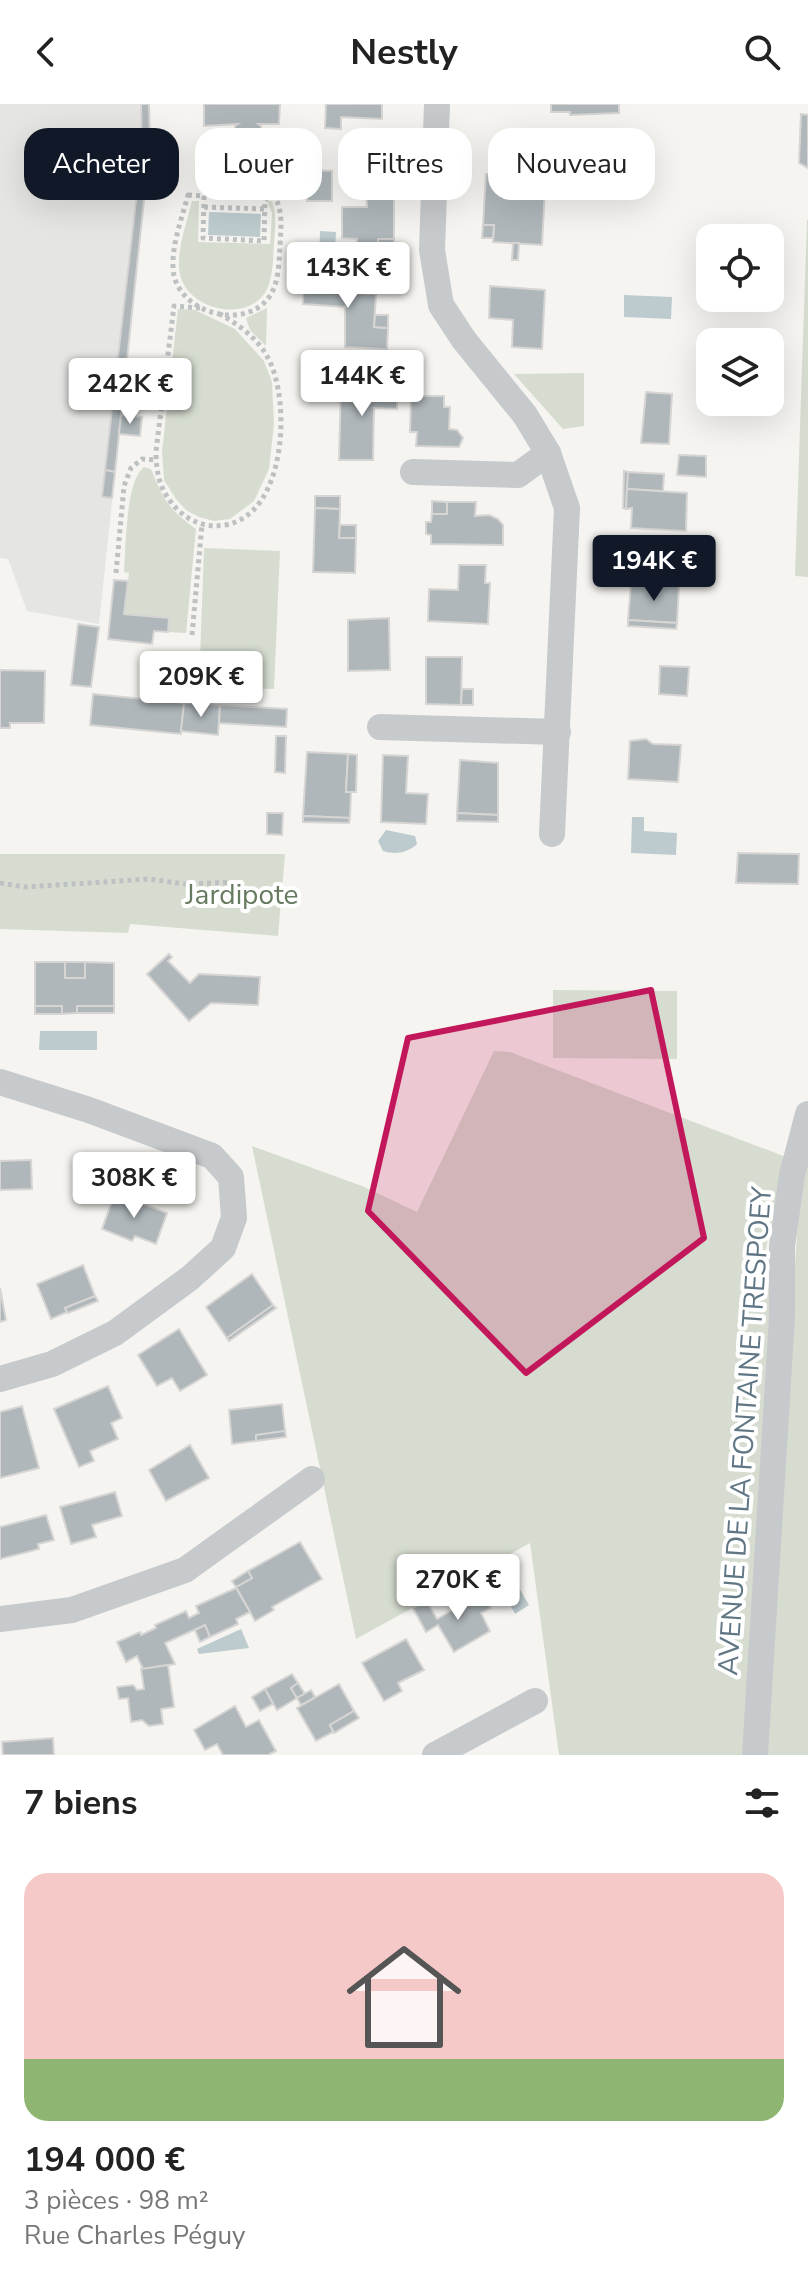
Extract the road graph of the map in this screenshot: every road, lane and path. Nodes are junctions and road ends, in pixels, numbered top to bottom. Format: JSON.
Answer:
{"nodes":[{"id":1,"x":437,"y":104,"type":"edge"},
{"id":2,"x":204,"y":207,"type":"junction"},
{"id":3,"x":266,"y":209,"type":"junction"},
{"id":4,"x":200,"y":308,"type":"junction"},
{"id":5,"x":220,"y":314,"type":"junction"},
{"id":6,"x":548,"y":453,"type":"junction"},
{"id":7,"x":156,"y":460,"type":"junction"},
{"id":8,"x":413,"y":472,"type":"dead end"},
{"id":9,"x":202,"y":524,"type":"junction"},
{"id":10,"x":116,"y":573,"type":"dead end"},
{"id":11,"x":192,"y":635,"type":"dead end"},
{"id":12,"x":380,"y":727,"type":"dead end"},
{"id":13,"x":558,"y":732,"type":"junction"},
{"id":14,"x":552,"y":834,"type":"dead end"},
{"id":15,"x":239,"y":882,"type":"dead end"},
{"id":16,"x":0,"y":883,"type":"edge"},
{"id":17,"x":0,"y":1082,"type":"edge"},
{"id":18,"x":808,"y":1114,"type":"edge"},
{"id":19,"x":0,"y":1379,"type":"edge"},
{"id":20,"x":312,"y":1479,"type":"dead end"},
{"id":21,"x":0,"y":1619,"type":"edge"},
{"id":22,"x":535,"y":1701,"type":"dead end"},
{"id":23,"x":435,"y":1755,"type":"edge"},
{"id":24,"x":755,"y":1755,"type":"edge"}],
"edges":[{"from":1,"to":6,"type":"street"},
{"from":2,"to":3,"type":"path"},
{"from":2,"to":3,"type":"path"},
{"from":2,"to":4,"type":"path"},
{"from":3,"to":5,"type":"path"},
{"from":4,"to":5,"type":"path"},
{"from":4,"to":7,"type":"path"},
{"from":5,"to":9,"type":"path"},
{"from":6,"to":8,"type":"street"},
{"from":6,"to":13,"type":"street"},
{"from":7,"to":9,"type":"path"},
{"from":7,"to":10,"type":"path"},
{"from":9,"to":11,"type":"path"},
{"from":12,"to":13,"type":"street"},
{"from":13,"to":14,"type":"street"},
{"from":15,"to":16,"type":"path"},
{"from":17,"to":19,"type":"street"},
{"from":18,"to":24,"type":"street","name":"AVENUE DE LA FONTAINE TRESPOEY"},
{"from":20,"to":21,"type":"street"},
{"from":22,"to":23,"type":"street"}]}
